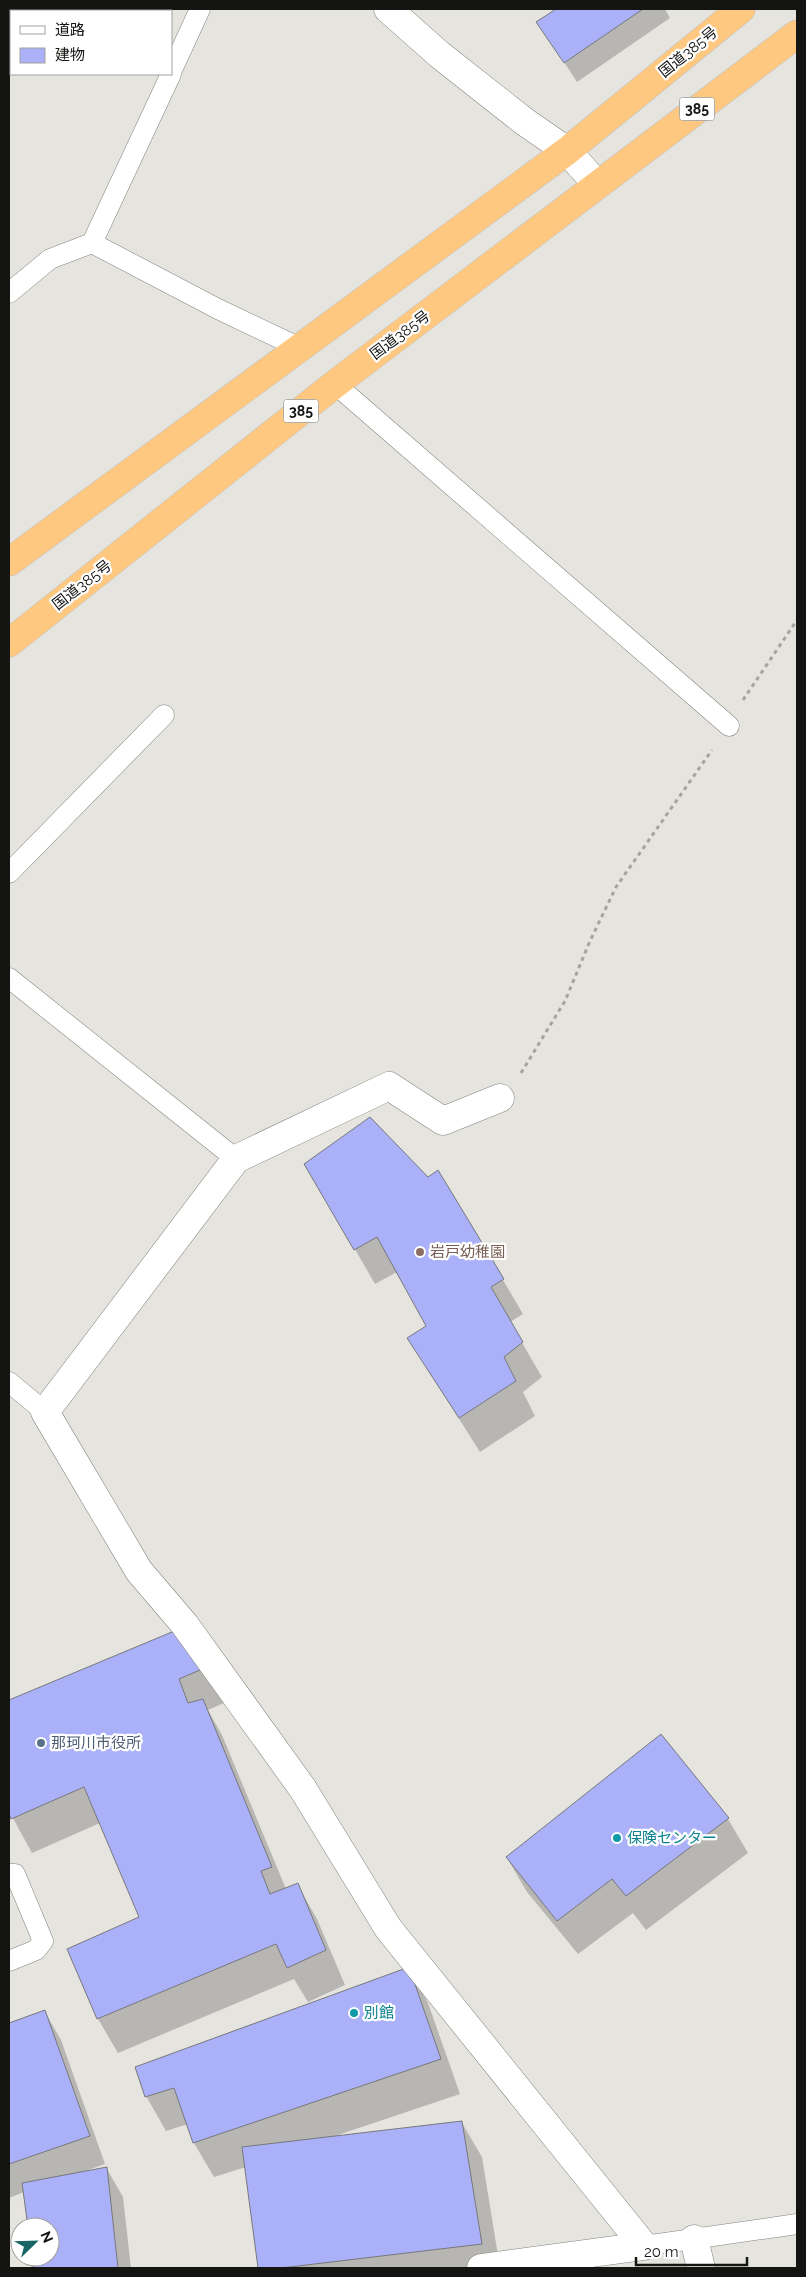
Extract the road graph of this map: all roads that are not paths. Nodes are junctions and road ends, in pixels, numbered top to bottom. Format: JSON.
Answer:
{"nodes":[{"id":1,"x":200,"y":9,"type":"edge"},
{"id":2,"x":388,"y":9,"type":"edge"},
{"id":3,"x":741,"y":9,"type":"edge"},
{"id":4,"x":797,"y":34,"type":"edge"},
{"id":5,"x":172,"y":71,"type":"edge"},
{"id":6,"x":170,"y":75,"type":"edge"},
{"id":7,"x":567,"y":151,"type":"junction"},
{"id":8,"x":597,"y":184,"type":"junction"},
{"id":9,"x":92,"y":243,"type":"junction"},
{"id":10,"x":9,"y":293,"type":"edge"},
{"id":11,"x":300,"y":348,"type":"junction"},
{"id":12,"x":335,"y":384,"type":"junction"},
{"id":13,"x":9,"y":562,"type":"edge"},
{"id":14,"x":9,"y":643,"type":"edge"},
{"id":15,"x":164,"y":715,"type":"dead end"},
{"id":16,"x":729,"y":726,"type":"road end"},
{"id":17,"x":9,"y":873,"type":"edge"},
{"id":18,"x":9,"y":978,"type":"edge"},
{"id":19,"x":500,"y":1098,"type":"road end"},
{"id":20,"x":236,"y":1159,"type":"junction"},
{"id":21,"x":9,"y":1382,"type":"edge"},
{"id":22,"x":45,"y":1412,"type":"junction"},
{"id":23,"x":9,"y":1874,"type":"edge"},
{"id":24,"x":9,"y":1962,"type":"edge"},
{"id":25,"x":797,"y":2224,"type":"edge"},
{"id":26,"x":694,"y":2239,"type":"junction"},
{"id":27,"x":644,"y":2246,"type":"junction"},
{"id":28,"x":481,"y":2268,"type":"edge"},
{"id":29,"x":701,"y":2268,"type":"edge"}],
"edges":[{"from":1,"to":5,"type":"lane"},
{"from":2,"to":7,"type":"street"},
{"from":3,"to":7,"type":"highway","name":"国道385号"},
{"from":4,"to":8,"type":"highway","name":"国道385号","number":"385"},
{"from":6,"to":9,"type":"lane"},
{"from":7,"to":8,"type":"street"},
{"from":7,"to":11,"type":"highway","name":"国道385号"},
{"from":8,"to":12,"type":"highway","name":"国道385号","number":"385"},
{"from":9,"to":10,"type":"lane"},
{"from":9,"to":11,"type":"lane"},
{"from":11,"to":13,"type":"highway","name":"国道385号"},
{"from":12,"to":14,"type":"highway","name":"国道385号","number":"385"},
{"from":12,"to":16,"type":"lane"},
{"from":15,"to":17,"type":"lane"},
{"from":18,"to":20,"type":"lane"},
{"from":19,"to":20,"type":"street"},
{"from":20,"to":22,"type":"street"},
{"from":21,"to":22,"type":"lane"},
{"from":22,"to":27,"type":"street"},
{"from":23,"to":24,"type":"lane"},
{"from":25,"to":26,"type":"lane"},
{"from":26,"to":27,"type":"lane"},
{"from":26,"to":29,"type":"street"},
{"from":27,"to":28,"type":"street"}]}
